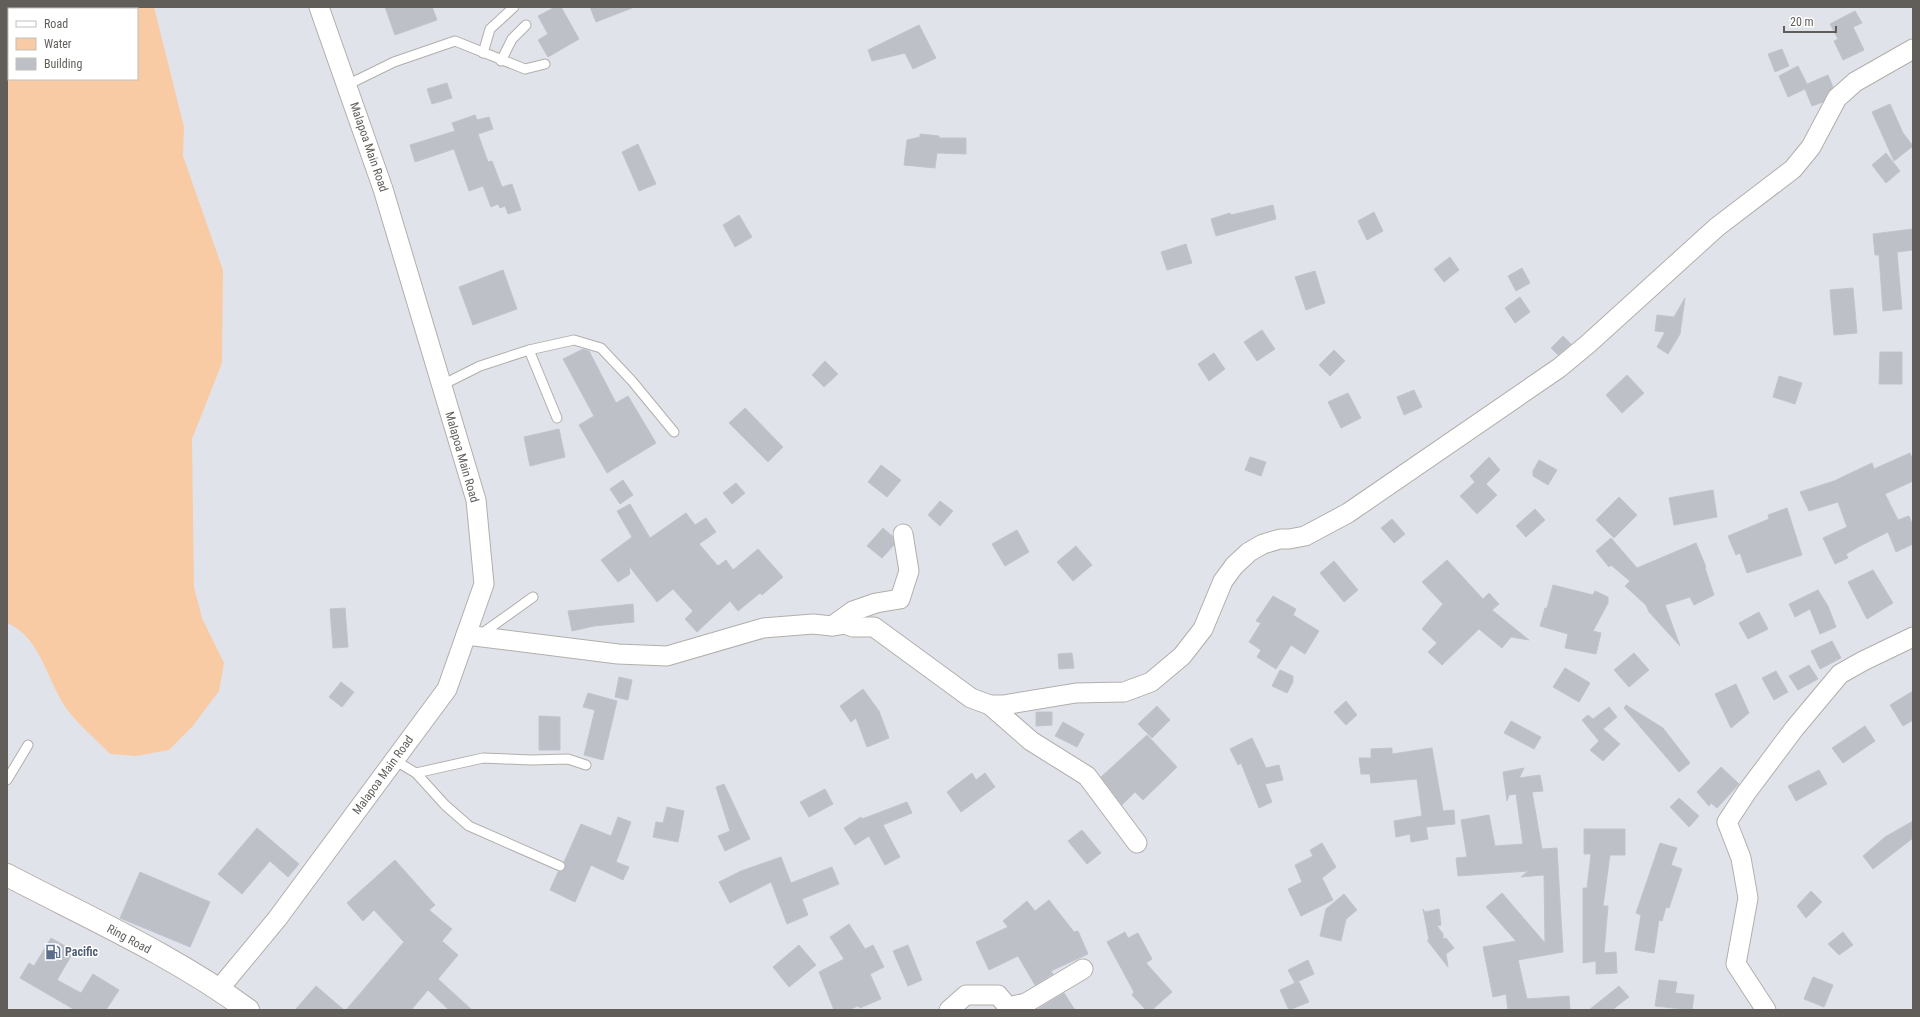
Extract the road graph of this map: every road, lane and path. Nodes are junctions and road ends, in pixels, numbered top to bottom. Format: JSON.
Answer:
{"nodes":[{"id":1,"x":319,"y":7,"type":"edge"},
{"id":2,"x":514,"y":7,"type":"edge"},
{"id":3,"x":526,"y":26,"type":"dead end"},
{"id":4,"x":1913,"y":49,"type":"edge"},
{"id":5,"x":483,"y":53,"type":"junction"},
{"id":6,"x":500,"y":61,"type":"junction"},
{"id":7,"x":545,"y":64,"type":"dead end"},
{"id":8,"x":347,"y":85,"type":"junction"},
{"id":9,"x":528,"y":350,"type":"junction"},
{"id":10,"x":442,"y":385,"type":"junction"},
{"id":11,"x":557,"y":418,"type":"dead end"},
{"id":12,"x":674,"y":432,"type":"dead end"},
{"id":13,"x":903,"y":534,"type":"dead end"},
{"id":14,"x":533,"y":597,"type":"dead end"},
{"id":15,"x":832,"y":626,"type":"junction"},
{"id":16,"x":472,"y":636,"type":"junction"},
{"id":17,"x":1913,"y":638,"type":"edge"},
{"id":18,"x":990,"y":705,"type":"junction"},
{"id":19,"x":28,"y":745,"type":"dead end"},
{"id":20,"x":394,"y":760,"type":"junction"},
{"id":21,"x":586,"y":765,"type":"dead end"},
{"id":22,"x":416,"y":773,"type":"junction"},
{"id":23,"x":7,"y":780,"type":"edge"},
{"id":24,"x":1137,"y":843,"type":"dead end"},
{"id":25,"x":560,"y":866,"type":"dead end"},
{"id":26,"x":7,"y":875,"type":"edge"},
{"id":27,"x":1083,"y":969,"type":"dead end"},
{"id":28,"x":219,"y":989,"type":"junction"},
{"id":29,"x":248,"y":1010,"type":"edge"},
{"id":30,"x":949,"y":1010,"type":"edge"},
{"id":31,"x":1766,"y":1010,"type":"edge"}],
"edges":[{"from":1,"to":8,"type":"street","name":"Malapoa Main Road"},
{"from":2,"to":5,"type":"lane"},
{"from":3,"to":6,"type":"lane"},
{"from":4,"to":18,"type":"street"},
{"from":5,"to":6,"type":"lane"},
{"from":5,"to":8,"type":"lane"},
{"from":6,"to":7,"type":"lane"},
{"from":8,"to":10,"type":"street","name":"Malapoa Main Road"},
{"from":9,"to":10,"type":"lane"},
{"from":9,"to":11,"type":"lane"},
{"from":9,"to":12,"type":"lane"},
{"from":10,"to":16,"type":"street","name":"Malapoa Main Road"},
{"from":13,"to":15,"type":"street"},
{"from":14,"to":16,"type":"lane"},
{"from":15,"to":16,"type":"street"},
{"from":15,"to":18,"type":"street"},
{"from":16,"to":20,"type":"street","name":"Malapoa Main Road"},
{"from":17,"to":31,"type":"street"},
{"from":18,"to":24,"type":"street"},
{"from":19,"to":23,"type":"lane"},
{"from":20,"to":22,"type":"lane"},
{"from":20,"to":28,"type":"street","name":"Malapoa Main Road"},
{"from":21,"to":22,"type":"lane"},
{"from":22,"to":25,"type":"lane"},
{"from":26,"to":28,"type":"main road","name":"Ring Road"},
{"from":27,"to":30,"type":"street"},
{"from":28,"to":29,"type":"main road","name":"Ring Road"}]}
